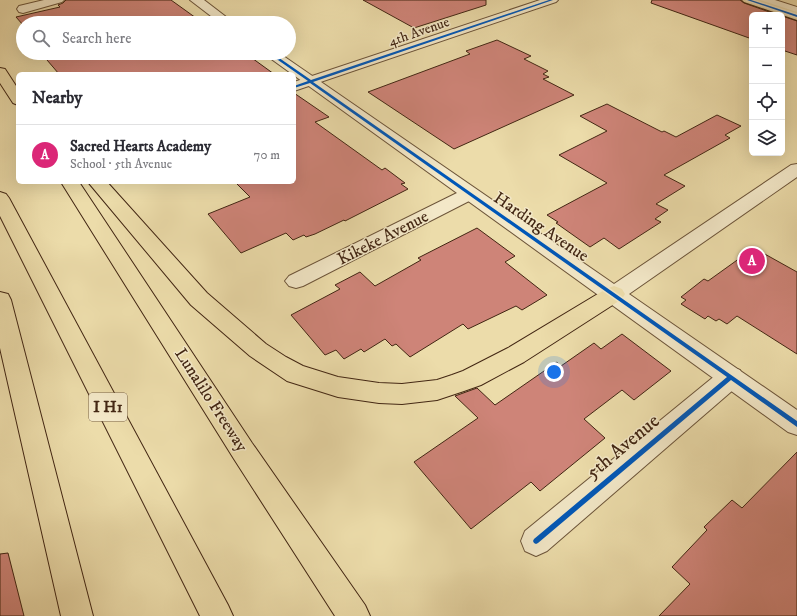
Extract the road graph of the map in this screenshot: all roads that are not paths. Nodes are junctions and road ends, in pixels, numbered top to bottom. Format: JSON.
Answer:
{"nodes":[{"id":1,"x":58,"y":0,"type":"edge"},
{"id":2,"x":196,"y":0,"type":"edge"},
{"id":3,"x":552,"y":0,"type":"edge"},
{"id":4,"x":748,"y":0,"type":"edge"},
{"id":5,"x":763,"y":0,"type":"edge"},
{"id":6,"x":775,"y":0,"type":"edge"},
{"id":7,"x":797,"y":7,"type":"edge"},
{"id":8,"x":23,"y":9,"type":"dead end"},
{"id":9,"x":797,"y":11,"type":"edge"},
{"id":10,"x":218,"y":16,"type":"edge"},
{"id":11,"x":797,"y":16,"type":"edge"},
{"id":12,"x":277,"y":60,"type":"edge"},
{"id":13,"x":290,"y":72,"type":"edge"},
{"id":14,"x":3,"y":76,"type":"edge"},
{"id":15,"x":302,"y":84,"type":"edge"},
{"id":16,"x":16,"y":92,"type":"edge"},
{"id":17,"x":16,"y":97,"type":"edge"},
{"id":18,"x":797,"y":169,"type":"edge"},
{"id":19,"x":71,"y":184,"type":"edge"},
{"id":20,"x":99,"y":184,"type":"edge"},
{"id":21,"x":469,"y":194,"type":"junction"},
{"id":22,"x":0,"y":198,"type":"edge"},
{"id":23,"x":296,"y":281,"type":"dead end"},
{"id":24,"x":614,"y":294,"type":"junction"},
{"id":25,"x":0,"y":300,"type":"edge"},
{"id":26,"x":731,"y":377,"type":"junction"},
{"id":27,"x":797,"y":424,"type":"edge"},
{"id":28,"x":536,"y":541,"type":"dead end"},
{"id":29,"x":77,"y":616,"type":"edge"},
{"id":30,"x":217,"y":616,"type":"edge"},
{"id":31,"x":354,"y":616,"type":"edge"}],
"edges":[{"from":1,"to":8,"type":"street"},
{"from":2,"to":10,"type":"street"},
{"from":3,"to":15,"type":"street","name":"4th Avenue"},
{"from":4,"to":11,"type":"main road"},
{"from":5,"to":9,"type":"street"},
{"from":6,"to":7,"type":"main road"},
{"from":12,"to":13,"type":"street","name":"Harding Avenue"},
{"from":14,"to":16,"type":"main road"},
{"from":14,"to":17,"type":"main road"},
{"from":15,"to":21,"type":"street","name":"Harding Avenue"},
{"from":18,"to":24,"type":"street"},
{"from":19,"to":31,"type":"main road","name":"Lunalilo Freeway"},
{"from":20,"to":24,"type":"main road"},
{"from":21,"to":23,"type":"street","name":"Kikeke Avenue"},
{"from":21,"to":24,"type":"street","name":"Harding Avenue"},
{"from":22,"to":30,"type":"main road","number":"I H1"},
{"from":24,"to":26,"type":"street","name":"Harding Avenue"},
{"from":25,"to":29,"type":"main road"},
{"from":26,"to":27,"type":"street","name":"Harding Avenue"},
{"from":26,"to":28,"type":"street","name":"5th Avenue"}]}
